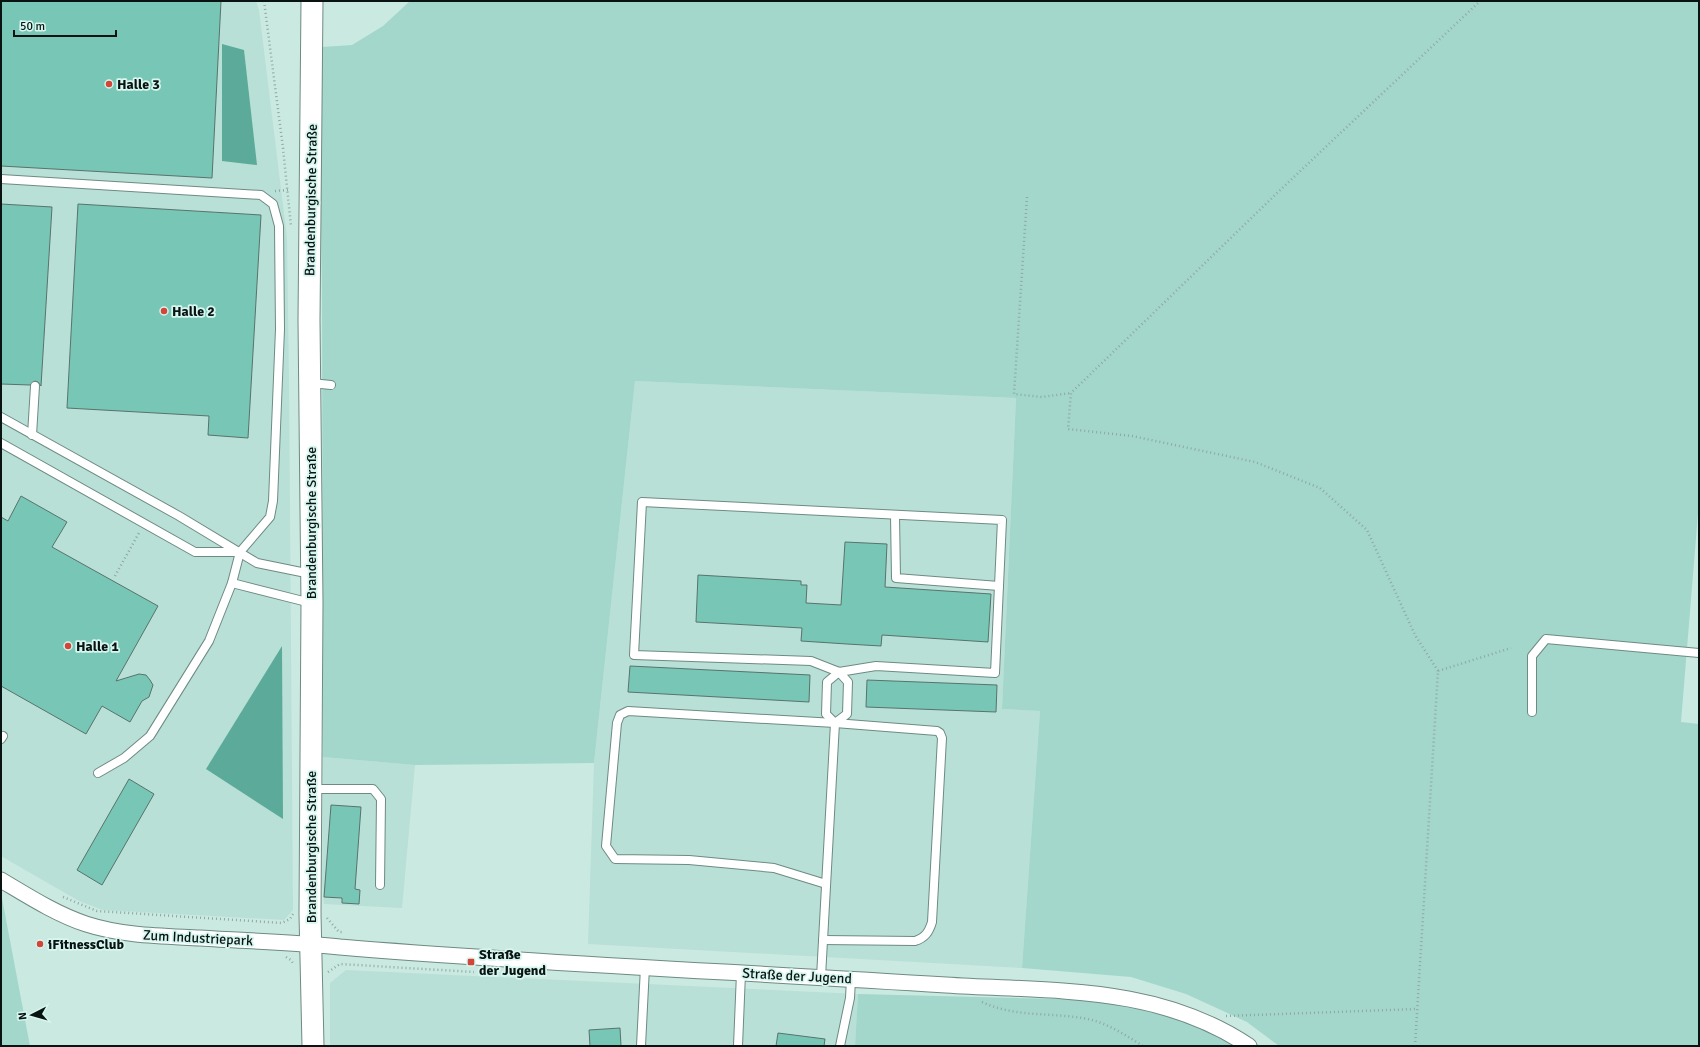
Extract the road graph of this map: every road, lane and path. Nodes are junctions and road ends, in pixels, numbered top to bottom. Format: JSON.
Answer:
{"nodes":[{"id":1,"x":264,"y":1,"type":"edge"},
{"id":2,"x":312,"y":1,"type":"edge"},
{"id":3,"x":1480,"y":1,"type":"edge"},
{"id":4,"x":1,"y":179,"type":"edge"},
{"id":5,"x":1027,"y":197,"type":"dead end"},
{"id":6,"x":291,"y":227,"type":"dead end"},
{"id":7,"x":35,"y":386,"type":"dead end"},
{"id":8,"x":1071,"y":393,"type":"junction"},
{"id":9,"x":1,"y":418,"type":"edge"},
{"id":10,"x":32,"y":434,"type":"junction"},
{"id":11,"x":1,"y":443,"type":"edge"},
{"id":12,"x":895,"y":515,"type":"junction"},
{"id":13,"x":144,"y":523,"type":"junction"},
{"id":14,"x":240,"y":552,"type":"junction"},
{"id":15,"x":311,"y":574,"type":"junction"},
{"id":16,"x":115,"y":576,"type":"dead end"},
{"id":17,"x":232,"y":583,"type":"junction"},
{"id":18,"x":999,"y":586,"type":"junction"},
{"id":19,"x":312,"y":603,"type":"junction"},
{"id":20,"x":1511,"y":648,"type":"dead end"},
{"id":21,"x":1699,"y":653,"type":"edge"},
{"id":22,"x":1438,"y":671,"type":"junction"},
{"id":23,"x":839,"y":672,"type":"junction"},
{"id":24,"x":1532,"y":712,"type":"dead end"},
{"id":25,"x":835,"y":722,"type":"junction"},
{"id":26,"x":98,"y":773,"type":"dead end"},
{"id":27,"x":312,"y":789,"type":"junction"},
{"id":28,"x":1,"y":880,"type":"edge"},
{"id":29,"x":826,"y":884,"type":"junction"},
{"id":30,"x":380,"y":885,"type":"dead end"},
{"id":31,"x":60,"y":896,"type":"dead end"},
{"id":32,"x":292,"y":915,"type":"dead end"},
{"id":33,"x":823,"y":940,"type":"junction"},
{"id":34,"x":311,"y":944,"type":"junction"},
{"id":35,"x":645,"y":967,"type":"junction"},
{"id":36,"x":741,"y":973,"type":"junction"},
{"id":37,"x":821,"y":978,"type":"junction"},
{"id":38,"x":851,"y":979,"type":"junction"},
{"id":39,"x":978,"y":1000,"type":"dead end"},
{"id":40,"x":1416,"y":1009,"type":"junction"},
{"id":41,"x":1220,"y":1017,"type":"dead end"},
{"id":42,"x":313,"y":1046,"type":"edge"},
{"id":43,"x":641,"y":1046,"type":"edge"},
{"id":44,"x":738,"y":1046,"type":"edge"},
{"id":45,"x":840,"y":1046,"type":"edge"},
{"id":46,"x":1143,"y":1046,"type":"edge"},
{"id":47,"x":1249,"y":1046,"type":"edge"},
{"id":48,"x":1415,"y":1046,"type":"edge"}],
"edges":[{"from":1,"to":6,"type":"path"},
{"from":2,"to":15,"type":"street","name":"Brandenburgische Straße"},
{"from":3,"to":8,"type":"path"},
{"from":4,"to":14,"type":"lane"},
{"from":5,"to":8,"type":"path"},
{"from":7,"to":10,"type":"lane"},
{"from":8,"to":22,"type":"path"},
{"from":9,"to":10,"type":"lane"},
{"from":10,"to":14,"type":"lane"},
{"from":11,"to":13,"type":"lane"},
{"from":12,"to":18,"type":"lane"},
{"from":12,"to":18,"type":"lane"},
{"from":12,"to":23,"type":"lane"},
{"from":13,"to":14,"type":"lane"},
{"from":13,"to":16,"type":"path"},
{"from":14,"to":15,"type":"lane"},
{"from":14,"to":17,"type":"lane"},
{"from":15,"to":19,"type":"street","name":"Brandenburgische Straße"},
{"from":17,"to":19,"type":"lane"},
{"from":17,"to":26,"type":"lane"},
{"from":18,"to":23,"type":"lane"},
{"from":19,"to":27,"type":"street","name":"Brandenburgische Straße"},
{"from":20,"to":22,"type":"path"},
{"from":21,"to":24,"type":"lane"},
{"from":22,"to":40,"type":"path"},
{"from":23,"to":25,"type":"lane"},
{"from":23,"to":25,"type":"lane"},
{"from":25,"to":29,"type":"lane"},
{"from":25,"to":29,"type":"lane"},
{"from":25,"to":33,"type":"lane"},
{"from":27,"to":30,"type":"lane"},
{"from":27,"to":34,"type":"street","name":"Brandenburgische Straße"},
{"from":28,"to":34,"type":"street","name":"Zum Industriepark"},
{"from":29,"to":33,"type":"lane"},
{"from":31,"to":32,"type":"path"},
{"from":33,"to":37,"type":"lane"},
{"from":34,"to":35,"type":"street","name":"Straße der Jugend"},
{"from":34,"to":42,"type":"street","name":"Brandenburgische Straße"},
{"from":35,"to":36,"type":"street","name":"Straße der Jugend"},
{"from":35,"to":43,"type":"lane"},
{"from":36,"to":37,"type":"street","name":"Straße der Jugend"},
{"from":36,"to":44,"type":"lane"},
{"from":37,"to":38,"type":"street","name":"Straße der Jugend"},
{"from":38,"to":45,"type":"lane"},
{"from":38,"to":47,"type":"street","name":"Straße der Jugend"},
{"from":39,"to":46,"type":"path"},
{"from":40,"to":41,"type":"path"},
{"from":40,"to":48,"type":"path"}]}
